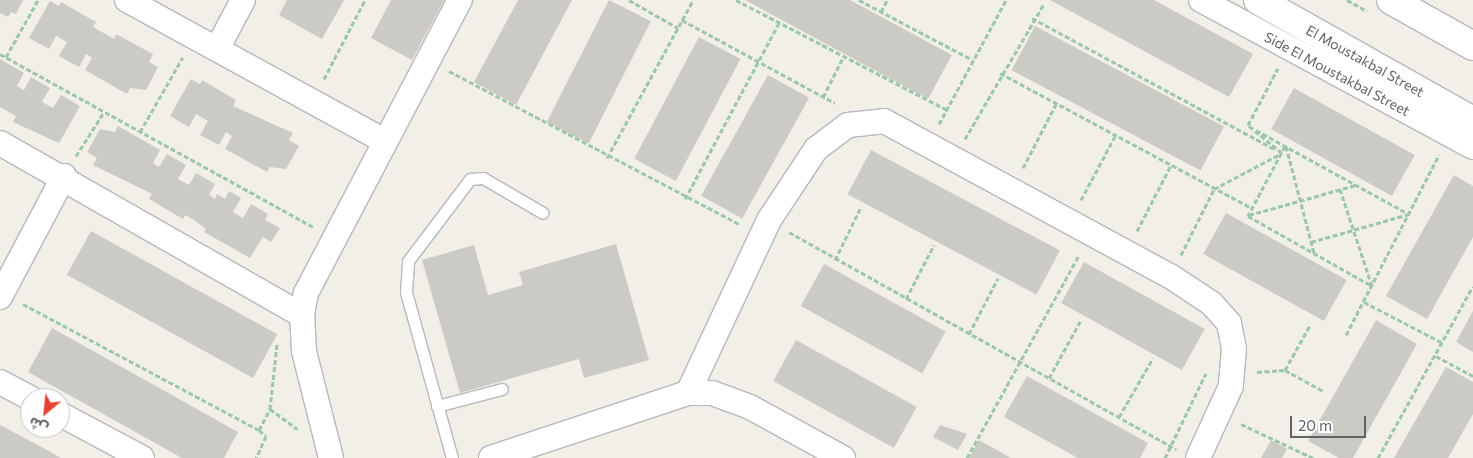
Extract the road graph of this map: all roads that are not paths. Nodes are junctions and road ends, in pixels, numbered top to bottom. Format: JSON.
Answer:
{"nodes":[{"id":1,"x":127,"y":0,"type":"edge"},
{"id":2,"x":243,"y":0,"type":"edge"},
{"id":3,"x":460,"y":0,"type":"edge"},
{"id":4,"x":1201,"y":0,"type":"edge"},
{"id":5,"x":1258,"y":0,"type":"edge"},
{"id":6,"x":1391,"y":0,"type":"edge"},
{"id":7,"x":1473,"y":46,"type":"edge"},
{"id":8,"x":217,"y":49,"type":"junction"},
{"id":9,"x":1473,"y":121,"type":"edge"},
{"id":10,"x":385,"y":142,"type":"junction"},
{"id":11,"x":0,"y":143,"type":"edge"},
{"id":12,"x":1473,"y":147,"type":"edge"},
{"id":13,"x":64,"y":176,"type":"junction"},
{"id":14,"x":544,"y":213,"type":"dead end"},
{"id":15,"x":1,"y":295,"type":"edge"},
{"id":16,"x":292,"y":310,"type":"junction"},
{"id":17,"x":0,"y":382,"type":"edge"},
{"id":18,"x":502,"y":389,"type":"dead end"},
{"id":19,"x":20,"y":393,"type":"edge"},
{"id":20,"x":688,"y":393,"type":"junction"},
{"id":21,"x":437,"y":406,"type":"junction"},
{"id":22,"x":70,"y":419,"type":"edge"},
{"id":23,"x":530,"y":452,"type":"edge"},
{"id":24,"x":1192,"y":456,"type":"edge"},
{"id":25,"x":142,"y":458,"type":"edge"},
{"id":26,"x":330,"y":458,"type":"edge"},
{"id":27,"x":452,"y":458,"type":"edge"},
{"id":28,"x":491,"y":458,"type":"edge"},
{"id":29,"x":843,"y":458,"type":"edge"}],
"edges":[{"from":1,"to":8,"type":"street"},
{"from":2,"to":8,"type":"street"},
{"from":3,"to":10,"type":"street"},
{"from":4,"to":12,"type":"street","name":"Side El Moustakbal Street"},
{"from":5,"to":9,"type":"street","name":"El Moustakbal Street"},
{"from":6,"to":7,"type":"street"},
{"from":8,"to":10,"type":"street"},
{"from":10,"to":16,"type":"street"},
{"from":11,"to":13,"type":"street"},
{"from":13,"to":15,"type":"street"},
{"from":13,"to":16,"type":"street"},
{"from":14,"to":21,"type":"lane"},
{"from":16,"to":26,"type":"street"},
{"from":17,"to":19,"type":"street"},
{"from":18,"to":21,"type":"lane"},
{"from":20,"to":23,"type":"street"},
{"from":20,"to":24,"type":"street"},
{"from":20,"to":29,"type":"street"},
{"from":21,"to":27,"type":"lane"},
{"from":22,"to":25,"type":"street"},
{"from":23,"to":28,"type":"street"}]}
